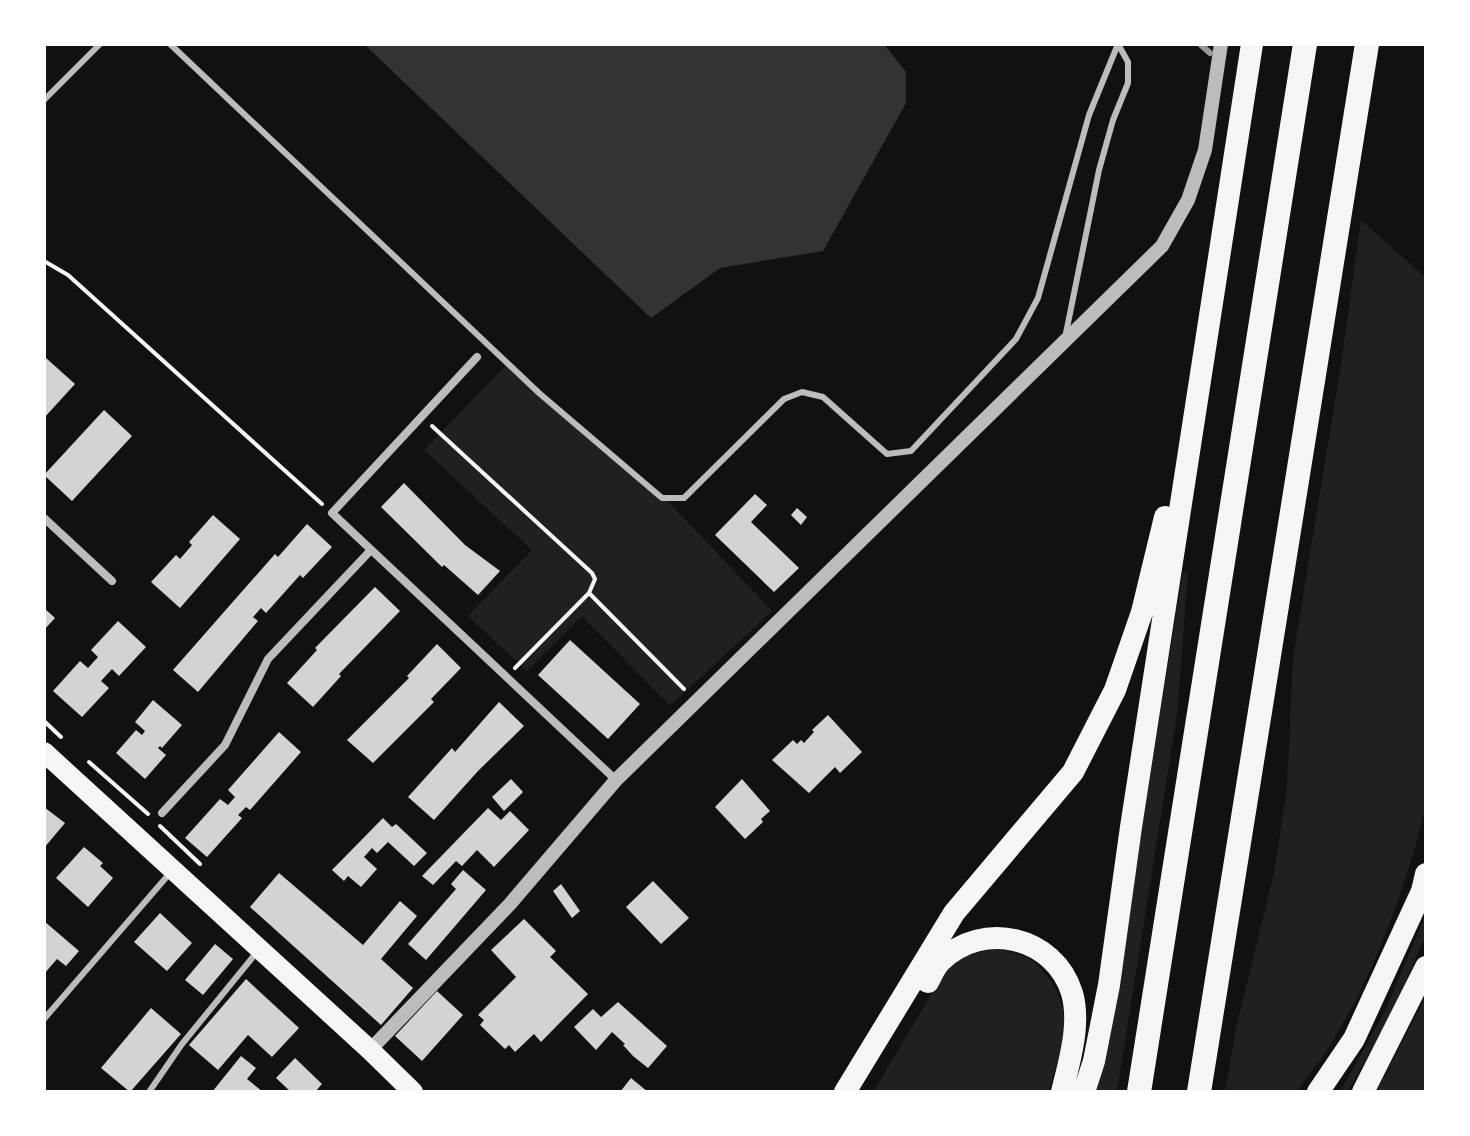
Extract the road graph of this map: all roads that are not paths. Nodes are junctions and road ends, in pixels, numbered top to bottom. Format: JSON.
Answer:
{"nodes":[{"id":1,"x":100,"y":44,"type":"edge"},
{"id":2,"x":170,"y":44,"type":"edge"},
{"id":3,"x":1221,"y":44,"type":"edge"},
{"id":4,"x":1252,"y":44,"type":"edge"},
{"id":5,"x":1305,"y":44,"type":"edge"},
{"id":6,"x":1367,"y":44,"type":"edge"},
{"id":7,"x":44,"y":100,"type":"edge"},
{"id":8,"x":1065,"y":341,"type":"junction"},
{"id":9,"x":477,"y":357,"type":"dead end"},
{"id":10,"x":1199,"y":380,"type":"junction"},
{"id":11,"x":44,"y":518,"type":"edge"},
{"id":12,"x":370,"y":551,"type":"junction"},
{"id":13,"x":112,"y":581,"type":"dead end"},
{"id":14,"x":44,"y":752,"type":"edge"},
{"id":15,"x":616,"y":780,"type":"junction"},
{"id":16,"x":162,"y":813,"type":"dead end"},
{"id":17,"x":173,"y":869,"type":"junction"},
{"id":18,"x":1426,"y":874,"type":"edge"},
{"id":19,"x":259,"y":950,"type":"junction"},
{"id":20,"x":1426,"y":967,"type":"edge"},
{"id":21,"x":44,"y":1019,"type":"edge"},
{"id":22,"x":370,"y":1050,"type":"junction"},
{"id":23,"x":401,"y":1088,"type":"edge"},
{"id":24,"x":149,"y":1092,"type":"edge"},
{"id":25,"x":845,"y":1092,"type":"edge"},
{"id":26,"x":861,"y":1092,"type":"edge"},
{"id":27,"x":1062,"y":1092,"type":"edge"},
{"id":28,"x":1084,"y":1092,"type":"edge"},
{"id":29,"x":1139,"y":1092,"type":"edge"},
{"id":30,"x":1199,"y":1092,"type":"edge"},
{"id":31,"x":1318,"y":1092,"type":"edge"},
{"id":32,"x":1363,"y":1092,"type":"edge"}],
"edges":[{"from":1,"to":7,"type":"lane"},
{"from":2,"to":8,"type":"lane"},
{"from":3,"to":8,"type":"street"},
{"from":4,"to":10,"type":"highway"},
{"from":5,"to":29,"type":"highway"},
{"from":6,"to":30,"type":"highway"},
{"from":8,"to":15,"type":"street"},
{"from":9,"to":12,"type":"street"},
{"from":10,"to":25,"type":"highway"},
{"from":10,"to":28,"type":"highway"},
{"from":11,"to":13,"type":"street"},
{"from":12,"to":15,"type":"street"},
{"from":12,"to":16,"type":"street"},
{"from":14,"to":17,"type":"main road"},
{"from":15,"to":22,"type":"street"},
{"from":17,"to":19,"type":"main road"},
{"from":17,"to":21,"type":"lane"},
{"from":18,"to":31,"type":"highway"},
{"from":19,"to":22,"type":"main road"},
{"from":19,"to":24,"type":"lane"},
{"from":20,"to":32,"type":"highway"},
{"from":22,"to":23,"type":"main road"},
{"from":26,"to":27,"type":"highway"}]}
